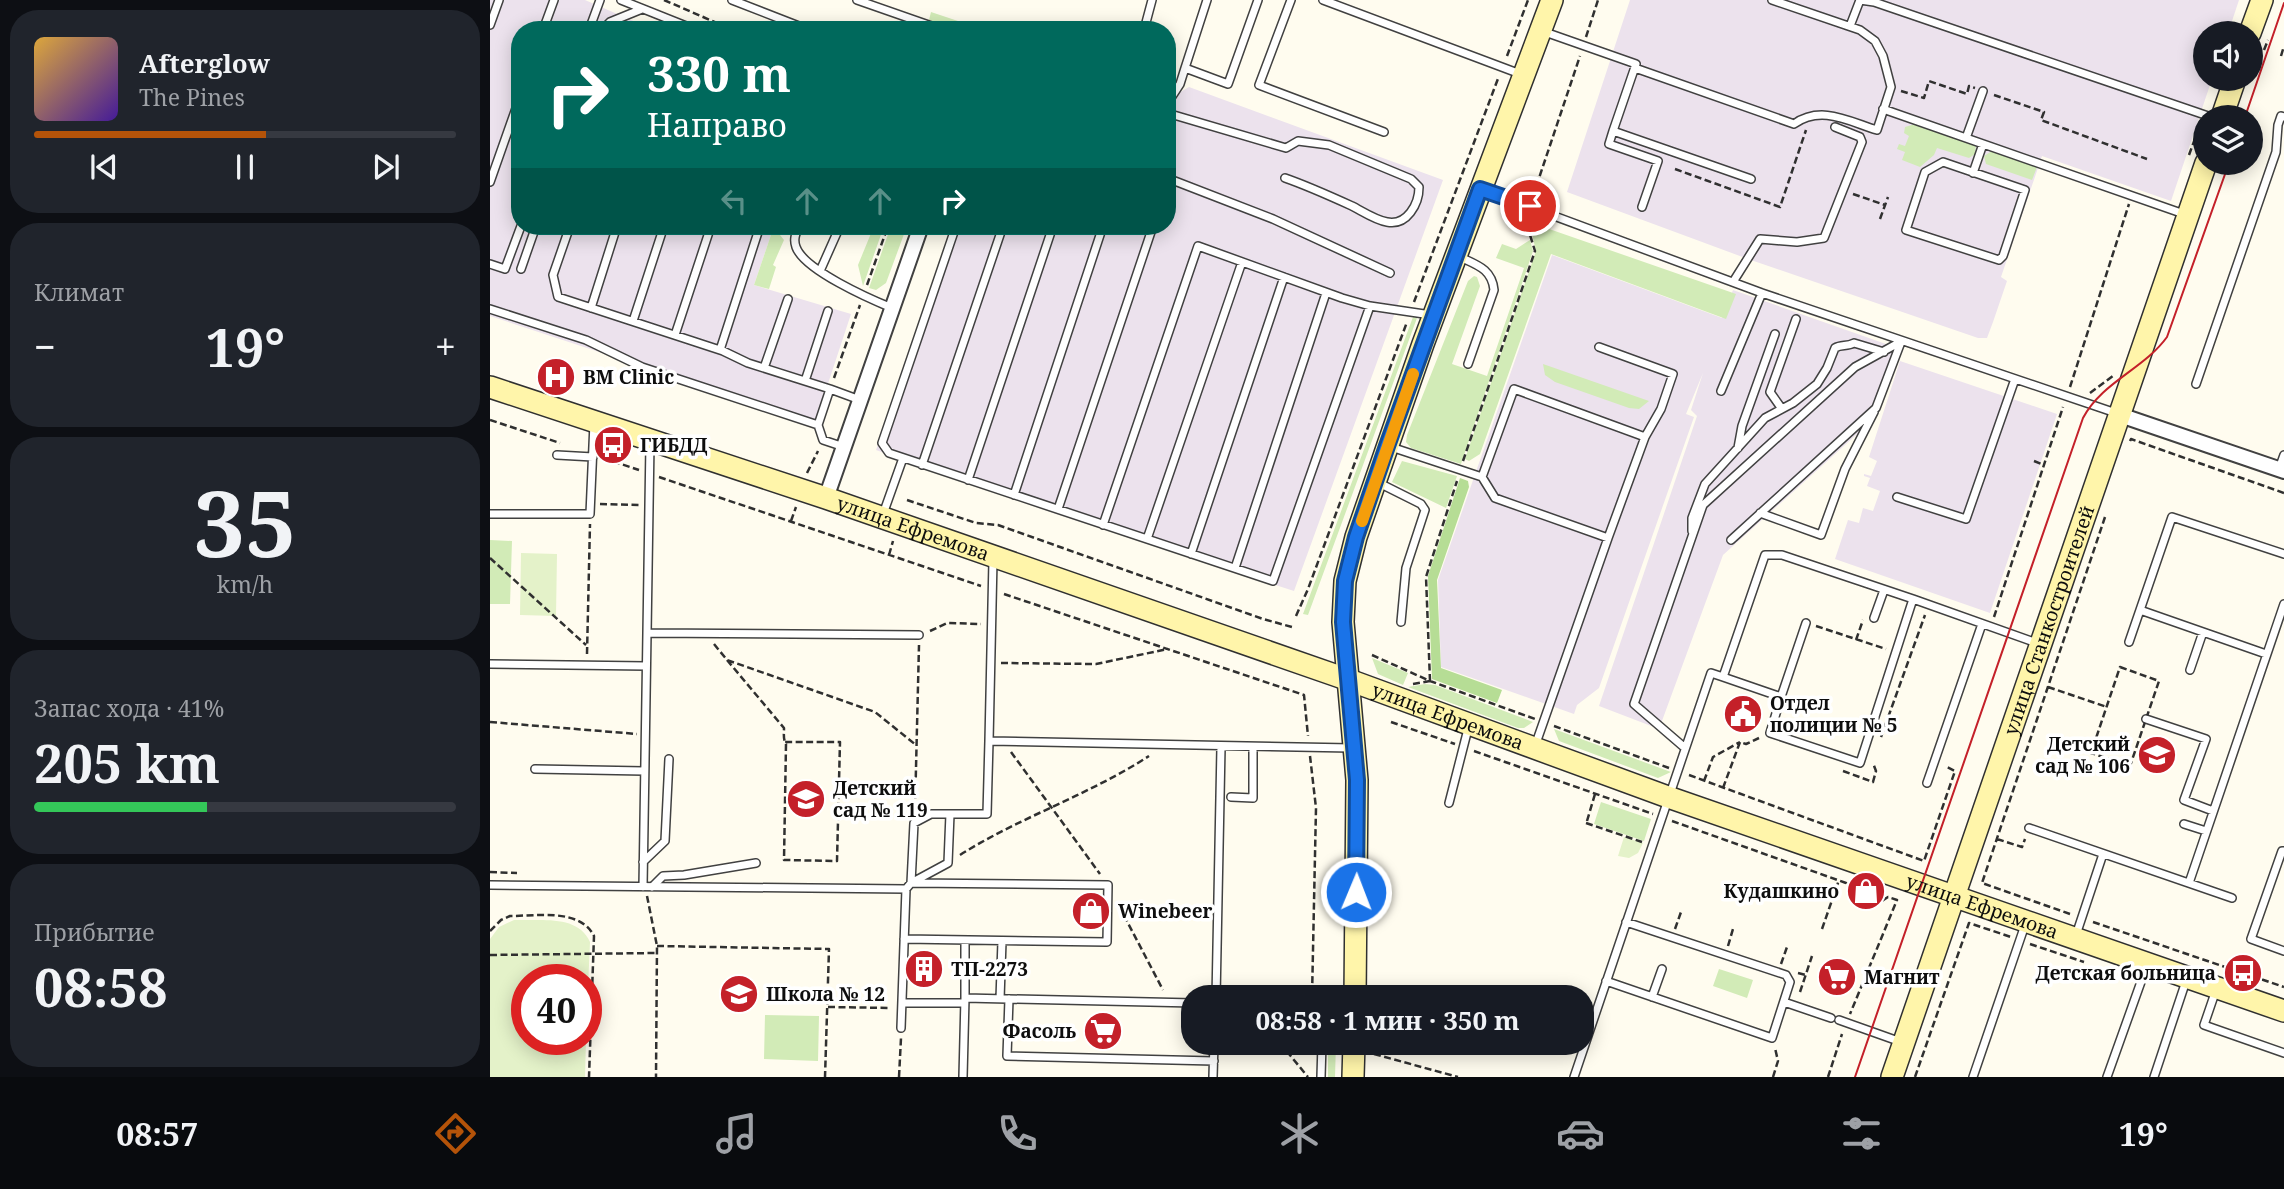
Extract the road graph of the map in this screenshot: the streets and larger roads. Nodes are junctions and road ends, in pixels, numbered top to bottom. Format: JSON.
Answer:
{"nodes":[{"id":1,"x":1552,"y":0,"type":"edge"},
{"id":2,"x":2262,"y":0,"type":"edge"},
{"id":3,"x":2254,"y":21,"type":"edge"},
{"id":4,"x":2195,"y":175,"type":"edge"},
{"id":5,"x":918,"y":235,"type":"edge"},
{"id":6,"x":490,"y":387,"type":"edge"},
{"id":7,"x":2120,"y":415,"type":"junction"},
{"id":8,"x":2282,"y":465,"type":"edge"},
{"id":9,"x":826,"y":498,"type":"junction"},
{"id":10,"x":1349,"y":680,"type":"junction"},
{"id":11,"x":1952,"y":897,"type":"junction"},
{"id":12,"x":1355,"y":985,"type":"edge"},
{"id":13,"x":2284,"y":1011,"type":"edge"},
{"id":14,"x":1354,"y":1055,"type":"edge"},
{"id":15,"x":1353,"y":1077,"type":"edge"},
{"id":16,"x":1892,"y":1077,"type":"edge"}],
"edges":[{"from":1,"to":10,"type":"street"},
{"from":2,"to":3,"type":"street"},
{"from":4,"to":7,"type":"street","name":"улица Станкостроителей"},
{"from":5,"to":9,"type":"street"},
{"from":6,"to":9,"type":"street","name":"улица Ефремова"},
{"from":7,"to":8,"type":"street"},
{"from":7,"to":11,"type":"street","name":"улица Станкостроителей"},
{"from":9,"to":10,"type":"street","name":"улица Ефремова"},
{"from":10,"to":11,"type":"street","name":"улица Ефремова"},
{"from":10,"to":12,"type":"street"},
{"from":11,"to":13,"type":"street","name":"улица Ефремова"},
{"from":11,"to":16,"type":"street","name":"улица Станкостроителей"},
{"from":14,"to":15,"type":"street"}]}
